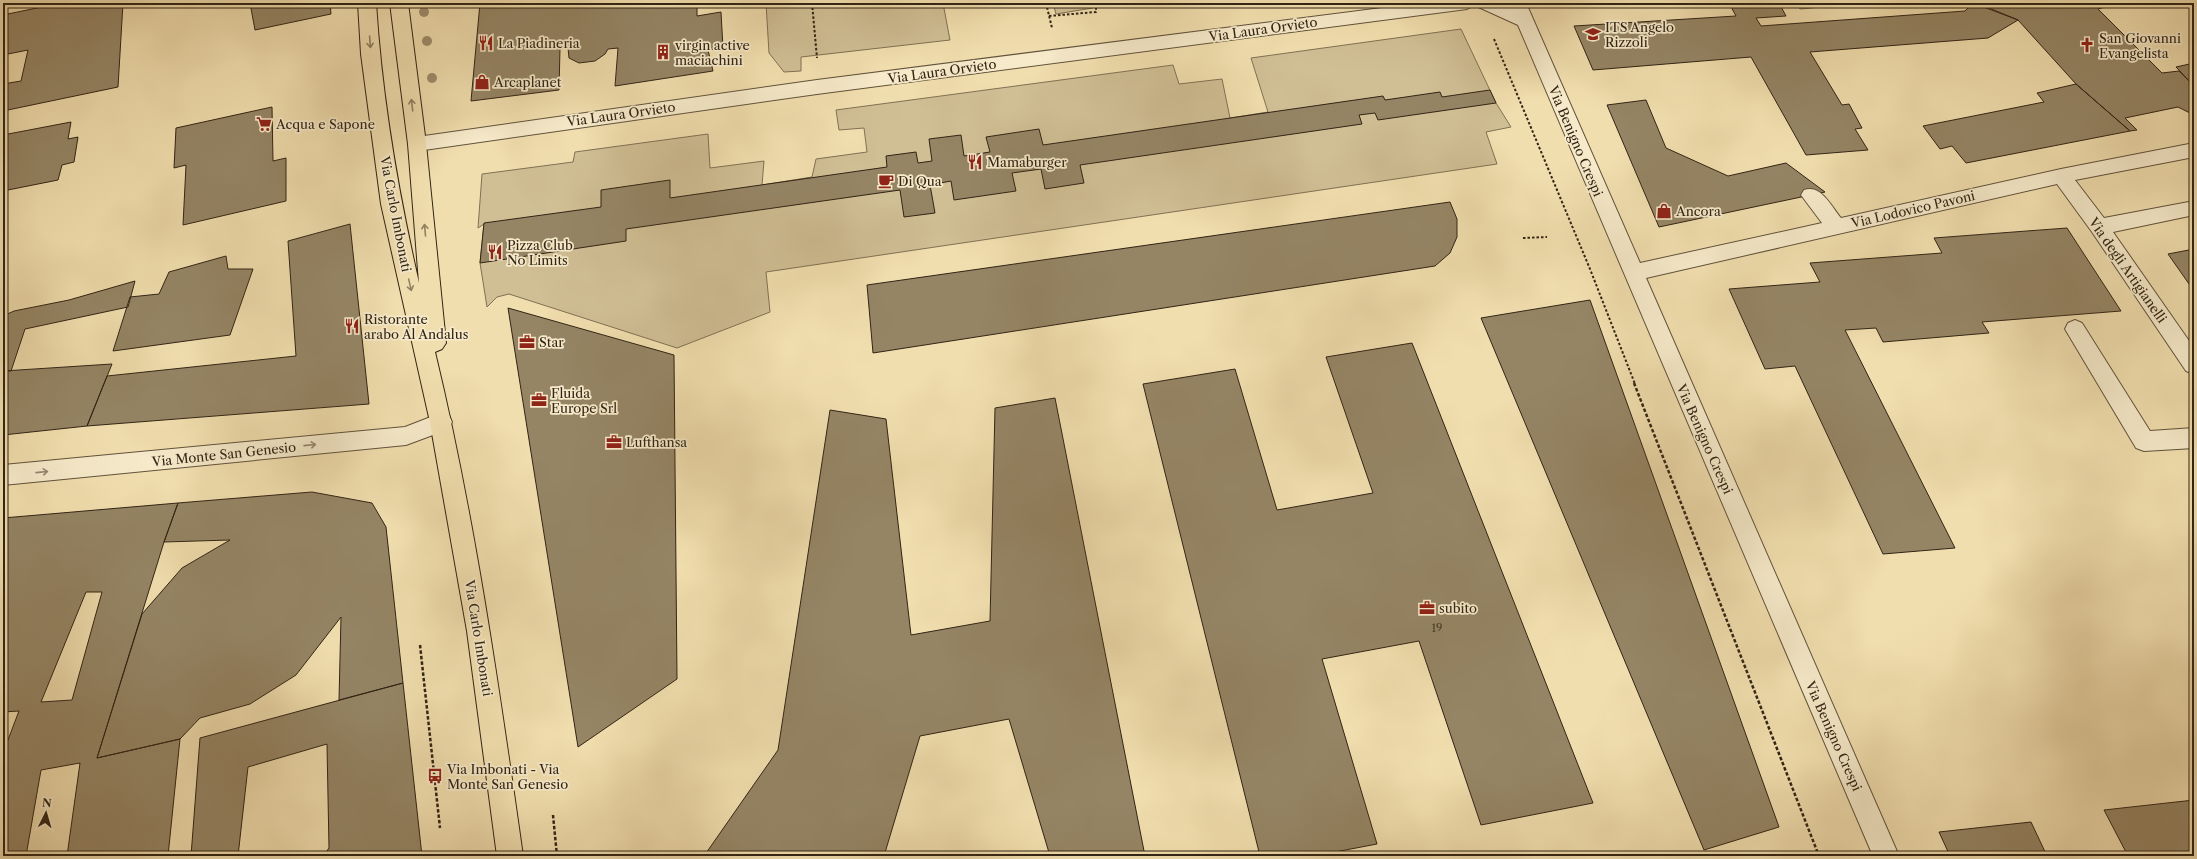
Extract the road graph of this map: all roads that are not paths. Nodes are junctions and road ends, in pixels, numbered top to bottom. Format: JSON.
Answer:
{"nodes":[{"id":1,"x":367,"y":3,"type":"edge"},
{"id":2,"x":399,"y":3,"type":"edge"},
{"id":3,"x":1467,"y":3,"type":"edge"},
{"id":4,"x":1482,"y":3,"type":"edge"},
{"id":5,"x":1517,"y":3,"type":"edge"},
{"id":6,"x":1524,"y":21,"type":"junction"},
{"id":7,"x":382,"y":137,"type":"junction"},
{"id":8,"x":417,"y":144,"type":"junction"},
{"id":9,"x":2194,"y":150,"type":"edge"},
{"id":10,"x":2060,"y":176,"type":"junction"},
{"id":11,"x":1811,"y":195,"type":"dead end"},
{"id":12,"x":2194,"y":208,"type":"edge"},
{"id":13,"x":1836,"y":226,"type":"junction"},
{"id":14,"x":2099,"y":227,"type":"junction"},
{"id":15,"x":1633,"y":273,"type":"junction"},
{"id":16,"x":2075,"y":329,"type":"dead end"},
{"id":17,"x":2194,"y":365,"type":"edge"},
{"id":18,"x":441,"y":422,"type":"junction"},
{"id":19,"x":2194,"y":438,"type":"edge"},
{"id":20,"x":3,"y":476,"type":"edge"},
{"id":21,"x":510,"y":856,"type":"edge"},
{"id":22,"x":1886,"y":856,"type":"edge"}],
"edges":[{"from":1,"to":7,"type":"main road","name":"Via Carlo Imbonati","one_way":true},
{"from":8,"to":2,"type":"main road","name":"Via Carlo Imbonati","one_way":true},
{"from":3,"to":8,"type":"street","name":"Via Laura Orvieto"},
{"from":4,"to":6,"type":"street"},
{"from":5,"to":6,"type":"street","name":"Via Benigno Crespi"},
{"from":6,"to":15,"type":"street","name":"Via Benigno Crespi"},
{"from":7,"to":8,"type":"main road"},
{"from":7,"to":18,"type":"main road","name":"Via Carlo Imbonati","one_way":true},
{"from":18,"to":8,"type":"main road","name":"Via Carlo Imbonati","one_way":true},
{"from":9,"to":10,"type":"street","name":"Via Lodovico Pavoni"},
{"from":10,"to":13,"type":"street","name":"Via Lodovico Pavoni"},
{"from":10,"to":14,"type":"street","name":"Via degli Artigianelli"},
{"from":11,"to":13,"type":"street"},
{"from":12,"to":14,"type":"street"},
{"from":13,"to":15,"type":"street","name":"Via Lodovico Pavoni"},
{"from":14,"to":17,"type":"street","name":"Via degli Artigianelli"},
{"from":15,"to":22,"type":"street","name":"Via Benigno Crespi"},
{"from":16,"to":19,"type":"street"},
{"from":20,"to":18,"type":"street","name":"Via Monte San Genesio","one_way":true},
{"from":18,"to":21,"type":"main road","name":"Via Carlo Imbonati"}]}
